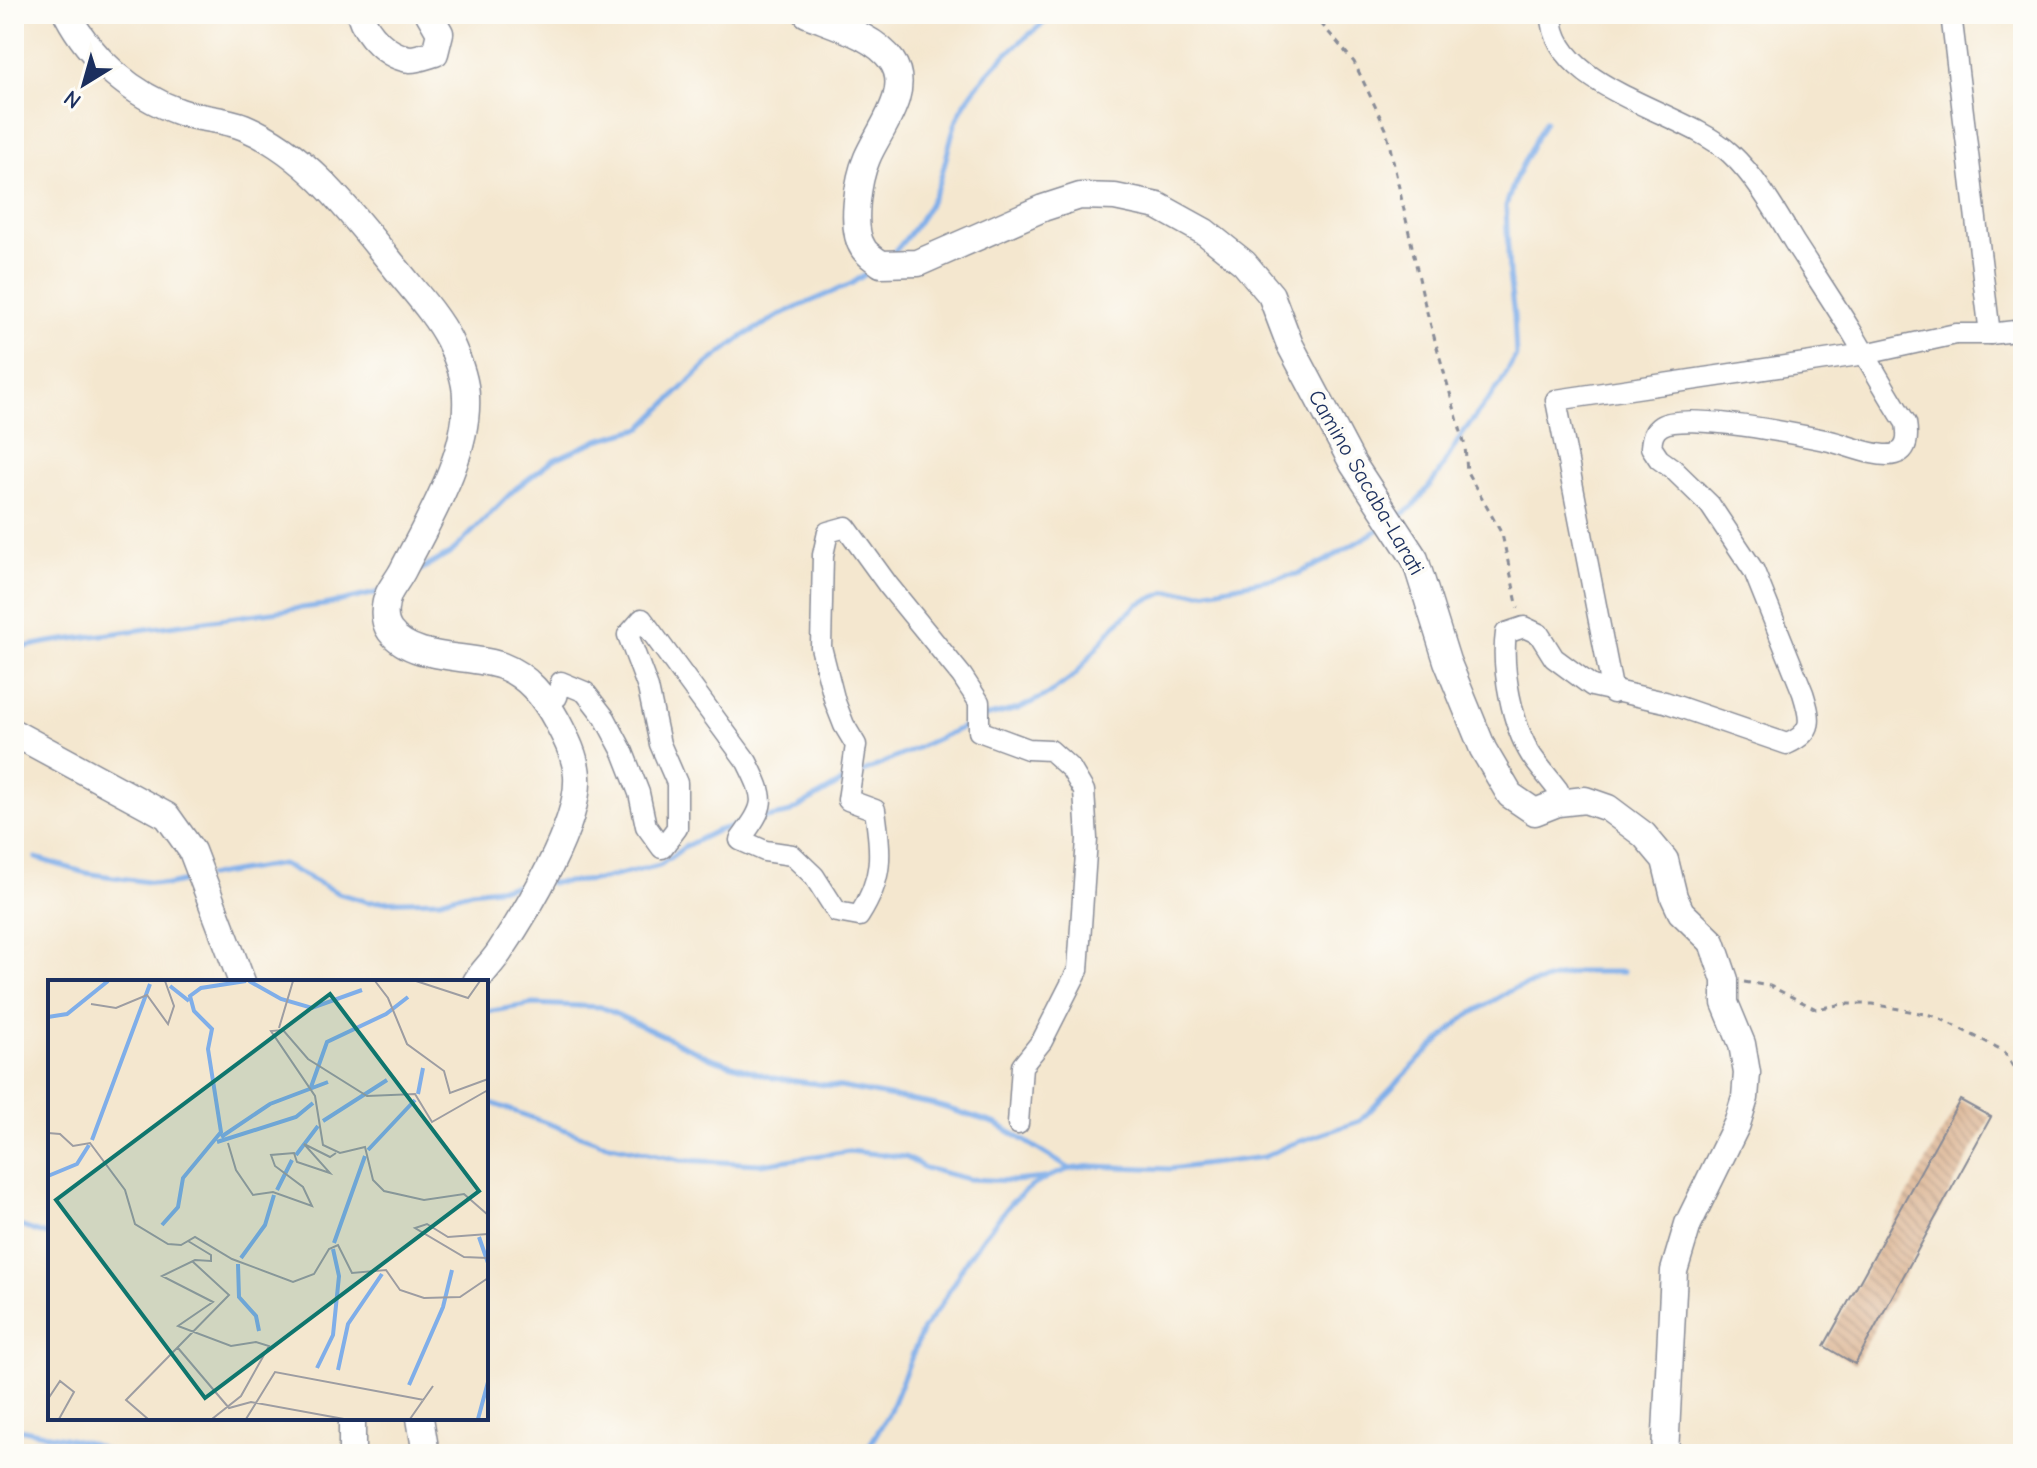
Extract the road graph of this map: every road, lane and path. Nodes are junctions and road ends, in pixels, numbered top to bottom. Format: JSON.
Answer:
{"nodes":[{"id":1,"x":67,"y":14,"type":"edge"},
{"id":2,"x":360,"y":14,"type":"edge"},
{"id":3,"x":429,"y":14,"type":"edge"},
{"id":4,"x":807,"y":14,"type":"edge"},
{"id":5,"x":1313,"y":14,"type":"edge"},
{"id":6,"x":1552,"y":14,"type":"edge"},
{"id":7,"x":1951,"y":14,"type":"edge"},
{"id":8,"x":2023,"y":330,"type":"edge"},
{"id":9,"x":1990,"y":334,"type":"junction"},
{"id":10,"x":1865,"y":354,"type":"junction"},
{"id":11,"x":1524,"y":627,"type":"junction"},
{"id":12,"x":1613,"y":693,"type":"junction"},
{"id":13,"x":541,"y":695,"type":"junction"},
{"id":14,"x":14,"y":733,"type":"edge"},
{"id":15,"x":1558,"y":803,"type":"junction"},
{"id":16,"x":241,"y":980,"type":"edge"},
{"id":17,"x":478,"y":980,"type":"edge"},
{"id":18,"x":1725,"y":980,"type":"junction"},
{"id":19,"x":2023,"y":1084,"type":"edge"},
{"id":20,"x":1018,"y":1124,"type":"dead end"},
{"id":21,"x":352,"y":1420,"type":"edge"},
{"id":22,"x":420,"y":1420,"type":"edge"},
{"id":23,"x":352,"y":1454,"type":"edge"},
{"id":24,"x":426,"y":1454,"type":"edge"},
{"id":25,"x":1665,"y":1454,"type":"edge"}],
"edges":[{"from":1,"to":13,"type":"street"},
{"from":2,"to":3,"type":"street"},
{"from":4,"to":15,"type":"street","name":"Camino Sacaba-Larati"},
{"from":5,"to":11,"type":"path"},
{"from":6,"to":10,"type":"street"},
{"from":7,"to":9,"type":"street"},
{"from":8,"to":9,"type":"street"},
{"from":9,"to":10,"type":"street"},
{"from":10,"to":12,"type":"street"},
{"from":10,"to":12,"type":"street"},
{"from":11,"to":12,"type":"street"},
{"from":11,"to":15,"type":"street"},
{"from":13,"to":17,"type":"street"},
{"from":13,"to":20,"type":"street"},
{"from":14,"to":16,"type":"street"},
{"from":15,"to":18,"type":"street","name":"Camino Sacaba-Larati"},
{"from":18,"to":19,"type":"path"},
{"from":18,"to":25,"type":"street","name":"Camino Sacaba-Larati"},
{"from":21,"to":23,"type":"street"},
{"from":22,"to":24,"type":"street"}]}
